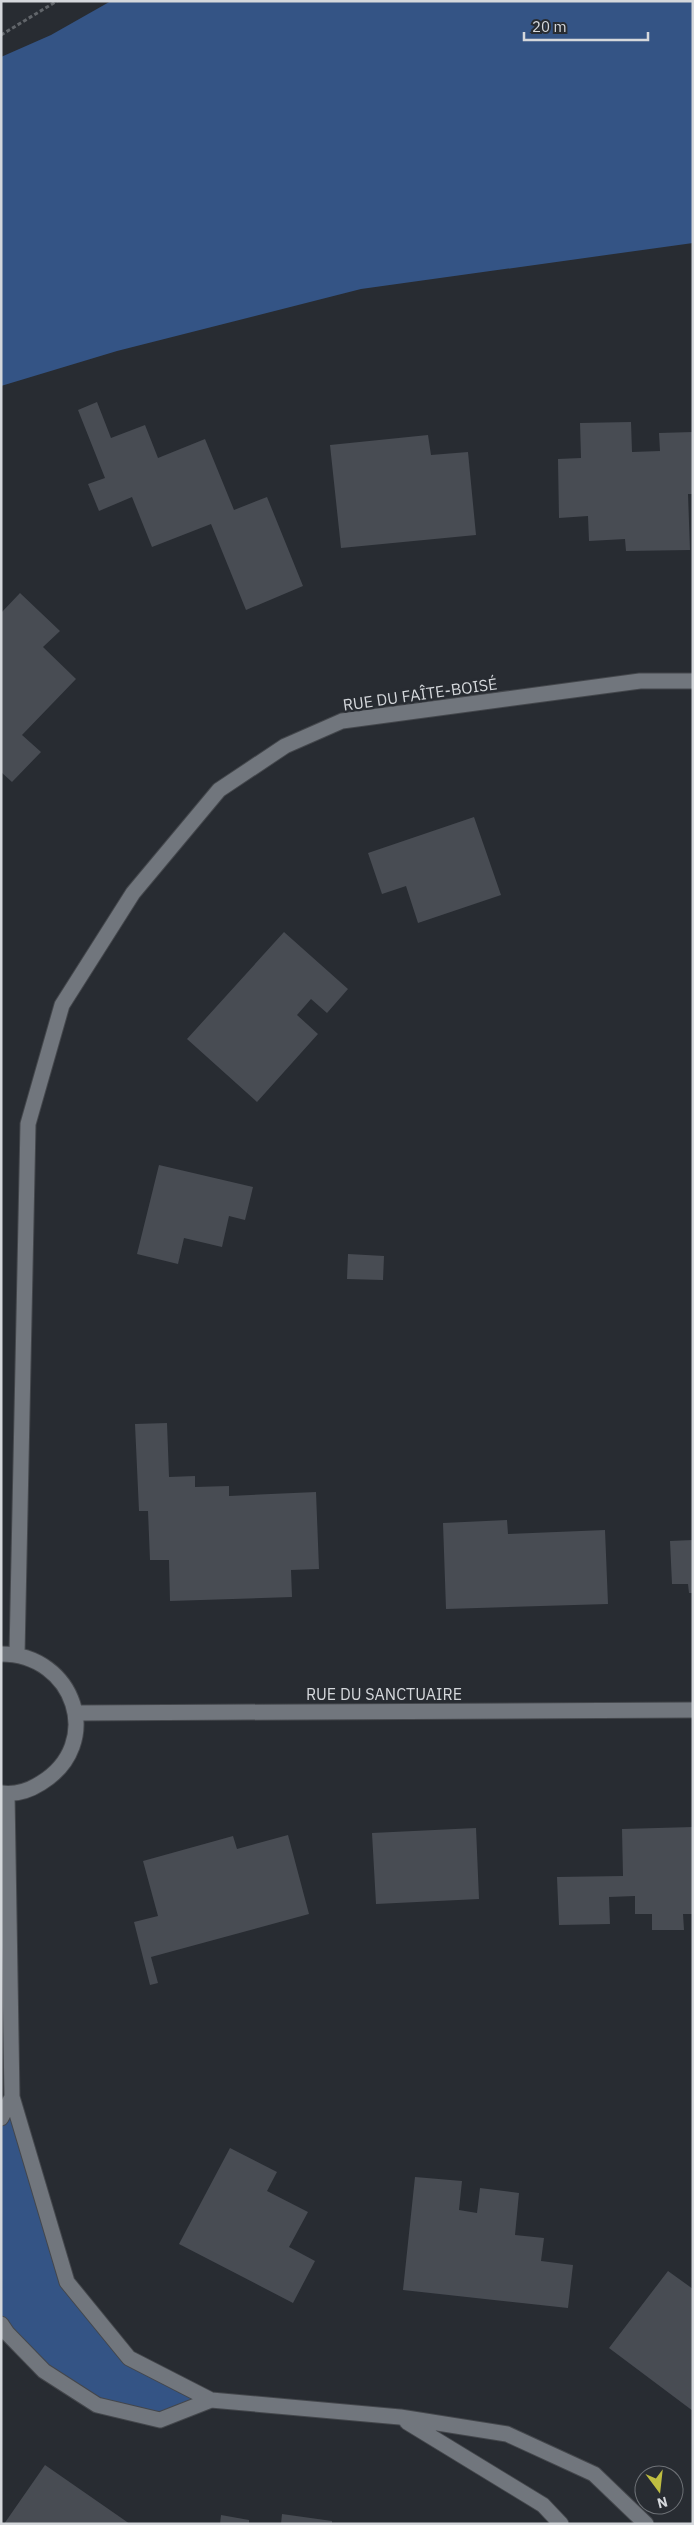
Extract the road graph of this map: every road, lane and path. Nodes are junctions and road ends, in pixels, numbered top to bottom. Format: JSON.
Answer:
{"nodes":[{"id":1,"x":57,"y":1,"type":"edge"},
{"id":2,"x":1,"y":35,"type":"edge"},
{"id":3,"x":693,"y":681,"type":"edge"},
{"id":4,"x":9,"y":1654,"type":"edge"},
{"id":5,"x":693,"y":1710,"type":"edge"},
{"id":6,"x":76,"y":1713,"type":"junction"},
{"id":7,"x":4,"y":1794,"type":"edge"},
{"id":8,"x":12,"y":2097,"type":"junction"},
{"id":9,"x":1,"y":2118,"type":"edge"},
{"id":10,"x":1,"y":2324,"type":"edge"},
{"id":11,"x":211,"y":2400,"type":"junction"},
{"id":12,"x":400,"y":2417,"type":"junction"},
{"id":13,"x":562,"y":2524,"type":"edge"},
{"id":14,"x":646,"y":2524,"type":"edge"}],
"edges":[{"from":1,"to":2,"type":"path"},
{"from":3,"to":4,"type":"street","name":"RUE DU FAÎTE-BOISÉ"},
{"from":4,"to":6,"type":"street"},
{"from":5,"to":6,"type":"street","name":"RUE DU SANCTUAIRE"},
{"from":6,"to":7,"type":"street"},
{"from":7,"to":8,"type":"street"},
{"from":8,"to":9,"type":"street"},
{"from":8,"to":11,"type":"street"},
{"from":10,"to":11,"type":"street"},
{"from":11,"to":12,"type":"street"},
{"from":12,"to":13,"type":"street"},
{"from":12,"to":14,"type":"street"}]}
